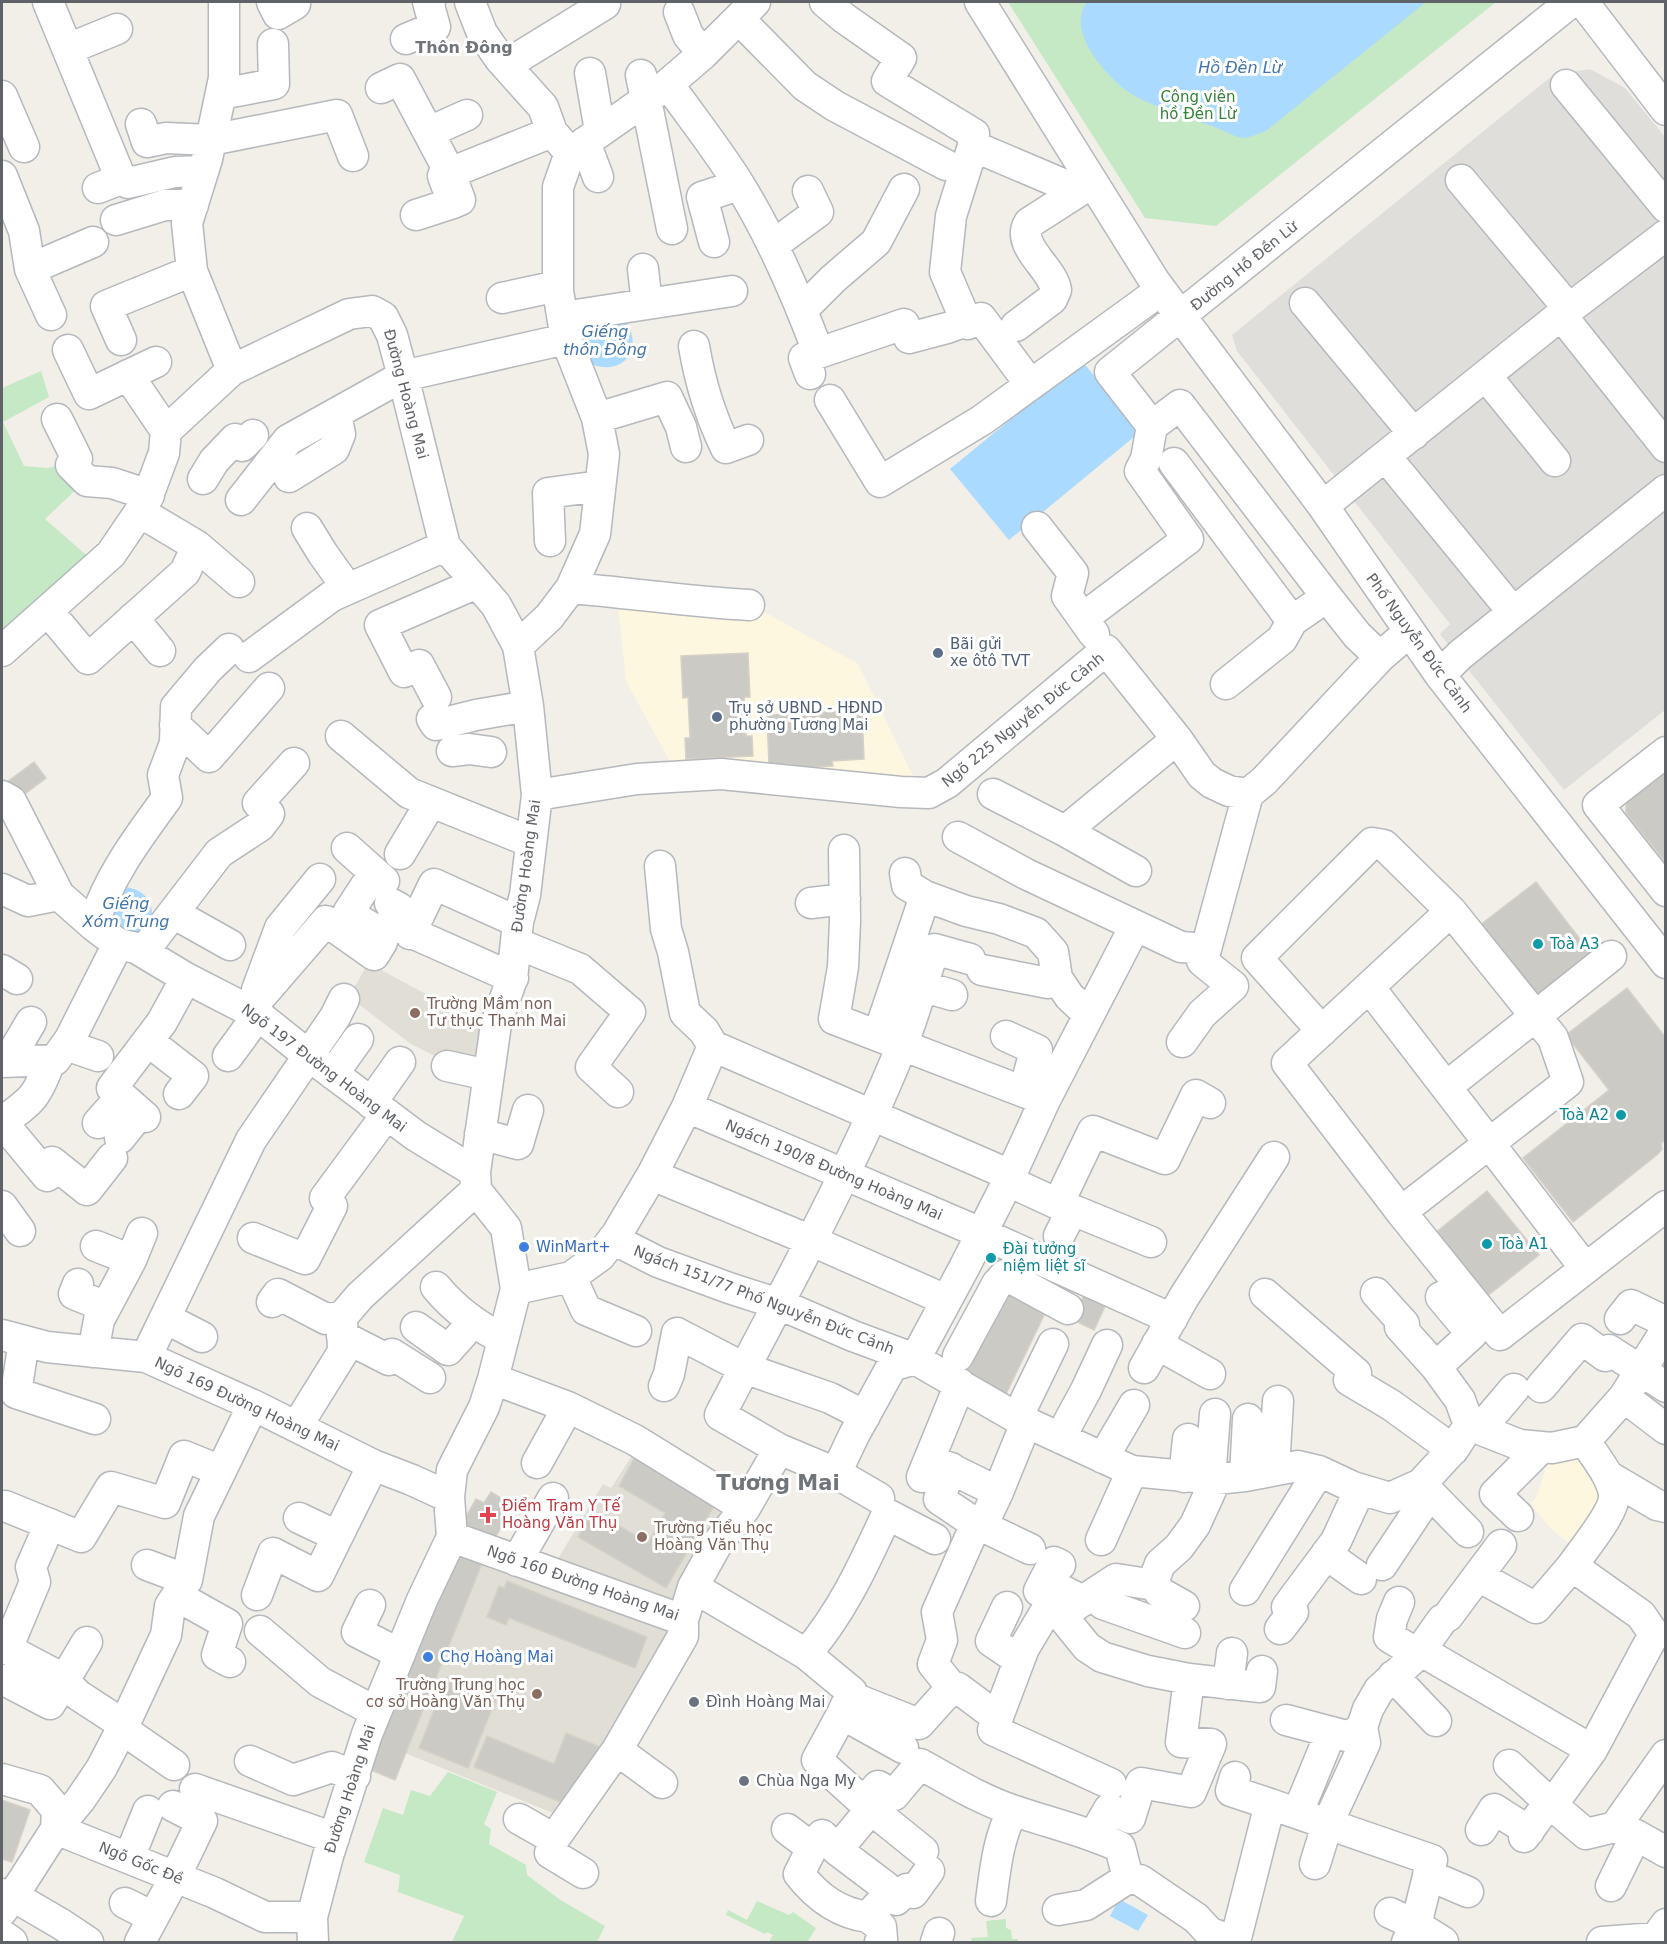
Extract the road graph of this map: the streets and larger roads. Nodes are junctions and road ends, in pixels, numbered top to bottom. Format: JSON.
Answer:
{"nodes":[{"id":1,"x":48,"y":2,"type":"edge"},
{"id":2,"x":224,"y":2,"type":"edge"},
{"id":3,"x":430,"y":2,"type":"edge"},
{"id":4,"x":470,"y":2,"type":"edge"},
{"id":5,"x":604,"y":2,"type":"edge"},
{"id":6,"x":825,"y":2,"type":"edge"},
{"id":7,"x":980,"y":2,"type":"edge"},
{"id":8,"x":1571,"y":2,"type":"edge"},
{"id":9,"x":1583,"y":2,"type":"edge"},
{"id":10,"x":747,"y":10,"type":"edge"},
{"id":11,"x":679,"y":12,"type":"dead end"},
{"id":12,"x":117,"y":29,"type":"dead end"},
{"id":13,"x":406,"y":39,"type":"dead end"},
{"id":14,"x":273,"y":44,"type":"dead end"},
{"id":15,"x":68,"y":49,"type":"junction"},
{"id":16,"x":703,"y":54,"type":"junction"},
{"id":17,"x":506,"y":65,"type":"junction"},
{"id":18,"x":590,"y":73,"type":"dead end"},
{"id":19,"x":1566,"y":85,"type":"dead end"},
{"id":20,"x":652,"y":86,"type":"junction"},
{"id":21,"x":381,"y":88,"type":"dead end"},
{"id":22,"x":221,"y":94,"type":"junction"},
{"id":23,"x":2,"y":96,"type":"edge"},
{"id":24,"x":1665,"y":110,"type":"edge"},
{"id":25,"x":467,"y":115,"type":"dead end"},
{"id":26,"x":141,"y":124,"type":"dead end"},
{"id":27,"x":429,"y":132,"type":"junction"},
{"id":28,"x":211,"y":140,"type":"junction"},
{"id":29,"x":577,"y":140,"type":"junction"},
{"id":30,"x":973,"y":146,"type":"junction"},
{"id":31,"x":24,"y":147,"type":"edge"},
{"id":32,"x":353,"y":156,"type":"dead end"},
{"id":33,"x":946,"y":165,"type":"dead end"},
{"id":34,"x":203,"y":171,"type":"junction"},
{"id":35,"x":450,"y":173,"type":"junction"},
{"id":36,"x":2,"y":176,"type":"edge"},
{"id":37,"x":597,"y":177,"type":"dead end"},
{"id":38,"x":1461,"y":180,"type":"dead end"},
{"id":39,"x":128,"y":183,"type":"dead end"},
{"id":40,"x":739,"y":185,"type":"junction"},
{"id":41,"x":1086,"y":187,"type":"junction"},
{"id":42,"x":98,"y":188,"type":"dead end"},
{"id":43,"x":904,"y":189,"type":"dead end"},
{"id":44,"x":808,"y":192,"type":"dead end"},
{"id":45,"x":193,"y":205,"type":"junction"},
{"id":46,"x":1665,"y":207,"type":"edge"},
{"id":47,"x":416,"y":215,"type":"dead end"},
{"id":48,"x":116,"y":220,"type":"dead end"},
{"id":49,"x":672,"y":229,"type":"dead end"},
{"id":50,"x":1665,"y":235,"type":"edge"},
{"id":51,"x":93,"y":242,"type":"dead end"},
{"id":52,"x":714,"y":242,"type":"dead end"},
{"id":53,"x":773,"y":244,"type":"junction"},
{"id":54,"x":30,"y":269,"type":"junction"},
{"id":55,"x":643,"y":269,"type":"dead end"},
{"id":56,"x":192,"y":271,"type":"junction"},
{"id":57,"x":558,"y":286,"type":"junction"},
{"id":58,"x":1161,"y":290,"type":"junction"},
{"id":59,"x":732,"y":291,"type":"dead end"},
{"id":60,"x":502,"y":298,"type":"dead end"},
{"id":61,"x":1305,"y":303,"type":"dead end"},
{"id":62,"x":647,"y":304,"type":"junction"},
{"id":63,"x":802,"y":310,"type":"junction"},
{"id":64,"x":1565,"y":312,"type":"junction"},
{"id":65,"x":51,"y":315,"type":"dead end"},
{"id":66,"x":1180,"y":317,"type":"junction"},
{"id":67,"x":966,"y":321,"type":"junction"},
{"id":68,"x":1016,"y":326,"type":"dead end"},
{"id":69,"x":564,"y":328,"type":"junction"},
{"id":70,"x":121,"y":340,"type":"dead end"},
{"id":71,"x":694,"y":346,"type":"dead end"},
{"id":72,"x":68,"y":350,"type":"dead end"},
{"id":73,"x":156,"y":362,"type":"dead end"},
{"id":74,"x":232,"y":370,"type":"junction"},
{"id":75,"x":128,"y":375,"type":"junction"},
{"id":76,"x":403,"y":376,"type":"junction"},
{"id":77,"x":1486,"y":376,"type":"junction"},
{"id":78,"x":1030,"y":384,"type":"junction"},
{"id":79,"x":830,"y":400,"type":"dead end"},
{"id":80,"x":336,"y":415,"type":"junction"},
{"id":81,"x":597,"y":418,"type":"junction"},
{"id":82,"x":712,"y":418,"type":"junction"},
{"id":83,"x":57,"y":419,"type":"dead end"},
{"id":84,"x":1152,"y":426,"type":"junction"},
{"id":85,"x":1414,"y":434,"type":"junction"},
{"id":86,"x":253,"y":435,"type":"dead end"},
{"id":87,"x":748,"y":440,"type":"dead end"},
{"id":88,"x":165,"y":442,"type":"junction"},
{"id":89,"x":1665,"y":447,"type":"edge"},
{"id":90,"x":1386,"y":457,"type":"junction"},
{"id":91,"x":1555,"y":461,"type":"dead end"},
{"id":92,"x":1174,"y":463,"type":"dead end"},
{"id":93,"x":289,"y":477,"type":"dead end"},
{"id":94,"x":600,"y":486,"type":"junction"},
{"id":95,"x":220,"y":489,"type":"junction"},
{"id":96,"x":1665,"y":490,"type":"edge"},
{"id":97,"x":144,"y":503,"type":"junction"},
{"id":98,"x":1323,"y":506,"type":"junction"},
{"id":99,"x":1037,"y":527,"type":"dead end"},
{"id":100,"x":307,"y":528,"type":"dead end"},
{"id":101,"x":550,"y":541,"type":"dead end"},
{"id":102,"x":197,"y":546,"type":"junction"},
{"id":103,"x":445,"y":546,"type":"junction"},
{"id":104,"x":238,"y":582,"type":"dead end"},
{"id":105,"x":477,"y":583,"type":"junction"},
{"id":106,"x":571,"y":588,"type":"junction"},
{"id":107,"x":348,"y":589,"type":"junction"},
{"id":108,"x":1326,"y":597,"type":"junction"},
{"id":109,"x":749,"y":605,"type":"dead end"},
{"id":110,"x":48,"y":611,"type":"junction"},
{"id":111,"x":1513,"y":612,"type":"junction"},
{"id":112,"x":133,"y":618,"type":"junction"},
{"id":113,"x":1083,"y":618,"type":"junction"},
{"id":114,"x":1292,"y":621,"type":"junction"},
{"id":115,"x":1409,"y":632,"type":"junction"},
{"id":116,"x":518,"y":646,"type":"junction"},
{"id":117,"x":1106,"y":650,"type":"junction"},
{"id":118,"x":2,"y":651,"type":"edge"},
{"id":119,"x":160,"y":651,"type":"dead end"},
{"id":120,"x":1380,"y":657,"type":"junction"},
{"id":121,"x":1440,"y":675,"type":"junction"},
{"id":122,"x":1226,"y":684,"type":"dead end"},
{"id":123,"x":269,"y":688,"type":"dead end"},
{"id":124,"x":528,"y":706,"type":"junction"},
{"id":125,"x":468,"y":717,"type":"junction"},
{"id":126,"x":175,"y":725,"type":"junction"},
{"id":127,"x":341,"y":736,"type":"dead end"},
{"id":128,"x":1177,"y":739,"type":"junction"},
{"id":129,"x":201,"y":750,"type":"junction"},
{"id":130,"x":471,"y":751,"type":"dead end"},
{"id":131,"x":1665,"y":752,"type":"edge"},
{"id":132,"x":294,"y":763,"type":"dead end"},
{"id":133,"x":165,"y":791,"type":"junction"},
{"id":134,"x":993,"y":794,"type":"dead end"},
{"id":135,"x":1248,"y":794,"type":"junction"},
{"id":136,"x":537,"y":795,"type":"junction"},
{"id":137,"x":2,"y":796,"type":"edge"},
{"id":138,"x":431,"y":802,"type":"junction"},
{"id":139,"x":1065,"y":831,"type":"junction"},
{"id":140,"x":958,"y":837,"type":"dead end"},
{"id":141,"x":531,"y":842,"type":"junction"},
{"id":142,"x":347,"y":848,"type":"dead end"},
{"id":143,"x":844,"y":850,"type":"dead end"},
{"id":144,"x":400,"y":854,"type":"dead end"},
{"id":145,"x":660,"y":866,"type":"dead end"},
{"id":146,"x":1136,"y":871,"type":"dead end"},
{"id":147,"x":905,"y":873,"type":"dead end"},
{"id":148,"x":320,"y":879,"type":"dead end"},
{"id":149,"x":2,"y":889,"type":"edge"},
{"id":150,"x":1665,"y":891,"type":"edge"},
{"id":151,"x":59,"y":895,"type":"junction"},
{"id":152,"x":925,"y":896,"type":"junction"},
{"id":153,"x":845,"y":899,"type":"junction"},
{"id":154,"x":811,"y":903,"type":"dead end"},
{"id":155,"x":389,"y":908,"type":"junction"},
{"id":156,"x":1451,"y":911,"type":"junction"},
{"id":157,"x":173,"y":913,"type":"junction"},
{"id":158,"x":93,"y":925,"type":"junction"},
{"id":159,"x":1135,"y":926,"type":"junction"},
{"id":160,"x":517,"y":932,"type":"junction"},
{"id":161,"x":230,"y":945,"type":"dead end"},
{"id":162,"x":130,"y":948,"type":"junction"},
{"id":163,"x":1206,"y":949,"type":"junction"},
{"id":164,"x":1611,"y":956,"type":"dead end"},
{"id":165,"x":1665,"y":963,"type":"edge"},
{"id":166,"x":186,"y":978,"type":"junction"},
{"id":167,"x":513,"y":978,"type":"junction"},
{"id":168,"x":1057,"y":978,"type":"junction"},
{"id":169,"x":921,"y":986,"type":"junction"},
{"id":170,"x":1369,"y":987,"type":"junction"},
{"id":171,"x":952,"y":995,"type":"dead end"},
{"id":172,"x":344,"y":999,"type":"dead end"},
{"id":173,"x":254,"y":1012,"type":"junction"},
{"id":174,"x":1089,"y":1015,"type":"junction"},
{"id":175,"x":1535,"y":1015,"type":"junction"},
{"id":176,"x":31,"y":1022,"type":"dead end"},
{"id":177,"x":1322,"y":1031,"type":"junction"},
{"id":178,"x":163,"y":1032,"type":"junction"},
{"id":179,"x":1006,"y":1036,"type":"dead end"},
{"id":180,"x":358,"y":1039,"type":"dead end"},
{"id":181,"x":890,"y":1041,"type":"junction"},
{"id":182,"x":1182,"y":1042,"type":"dead end"},
{"id":183,"x":713,"y":1046,"type":"junction"},
{"id":184,"x":58,"y":1053,"type":"junction"},
{"id":185,"x":308,"y":1055,"type":"junction"},
{"id":186,"x":98,"y":1056,"type":"dead end"},
{"id":187,"x":228,"y":1056,"type":"dead end"},
{"id":188,"x":5,"y":1062,"type":"edge"},
{"id":189,"x":400,"y":1062,"type":"dead end"},
{"id":190,"x":447,"y":1066,"type":"dead end"},
{"id":191,"x":333,"y":1074,"type":"junction"},
{"id":192,"x":488,"y":1075,"type":"junction"},
{"id":193,"x":1446,"y":1087,"type":"junction"},
{"id":194,"x":618,"y":1092,"type":"dead end"},
{"id":195,"x":179,"y":1094,"type":"dead end"},
{"id":196,"x":1034,"y":1096,"type":"junction"},
{"id":197,"x":1210,"y":1103,"type":"dead end"},
{"id":198,"x":687,"y":1107,"type":"junction"},
{"id":199,"x":379,"y":1109,"type":"junction"},
{"id":200,"x":528,"y":1110,"type":"dead end"},
{"id":201,"x":873,"y":1114,"type":"junction"},
{"id":202,"x":480,"y":1134,"type":"junction"},
{"id":203,"x":1489,"y":1144,"type":"junction"},
{"id":204,"x":1274,"y":1157,"type":"dead end"},
{"id":205,"x":844,"y":1173,"type":"junction"},
{"id":206,"x":652,"y":1175,"type":"junction"},
{"id":207,"x":1009,"y":1178,"type":"junction"},
{"id":208,"x":475,"y":1181,"type":"junction"},
{"id":209,"x":2,"y":1206,"type":"edge"},
{"id":210,"x":1665,"y":1206,"type":"edge"},
{"id":211,"x":1065,"y":1207,"type":"junction"},
{"id":212,"x":1401,"y":1212,"type":"junction"},
{"id":213,"x":20,"y":1231,"type":"dead end"},
{"id":214,"x":142,"y":1233,"type":"dead end"},
{"id":215,"x":981,"y":1233,"type":"junction"},
{"id":216,"x":1059,"y":1236,"type":"dead end"},
{"id":217,"x":253,"y":1238,"type":"dead end"},
{"id":218,"x":613,"y":1239,"type":"junction"},
{"id":219,"x":812,"y":1240,"type":"junction"},
{"id":220,"x":1151,"y":1242,"type":"dead end"},
{"id":221,"x":96,"y":1246,"type":"dead end"},
{"id":222,"x":130,"y":1260,"type":"junction"},
{"id":223,"x":964,"y":1268,"type":"junction"},
{"id":224,"x":1585,"y":1268,"type":"junction"},
{"id":225,"x":571,"y":1277,"type":"junction"},
{"id":226,"x":78,"y":1284,"type":"dead end"},
{"id":227,"x":997,"y":1284,"type":"junction"},
{"id":228,"x":436,"y":1287,"type":"dead end"},
{"id":229,"x":516,"y":1289,"type":"junction"},
{"id":230,"x":1376,"y":1293,"type":"dead end"},
{"id":231,"x":1265,"y":1294,"type":"dead end"},
{"id":232,"x":1441,"y":1297,"type":"dead end"},
{"id":233,"x":946,"y":1300,"type":"junction"},
{"id":234,"x":272,"y":1302,"type":"dead end"},
{"id":235,"x":779,"y":1304,"type":"junction"},
{"id":236,"x":106,"y":1307,"type":"junction"},
{"id":237,"x":1068,"y":1309,"type":"dead end"},
{"id":238,"x":165,"y":1318,"type":"junction"},
{"id":239,"x":1620,"y":1319,"type":"dead end"},
{"id":240,"x":473,"y":1322,"type":"junction"},
{"id":241,"x":1665,"y":1322,"type":"edge"},
{"id":242,"x":342,"y":1326,"type":"junction"},
{"id":243,"x":416,"y":1327,"type":"dead end"},
{"id":244,"x":1665,"y":1330,"type":"edge"},
{"id":245,"x":636,"y":1331,"type":"dead end"},
{"id":246,"x":202,"y":1337,"type":"dead end"},
{"id":247,"x":13,"y":1338,"type":"edge"},
{"id":248,"x":503,"y":1340,"type":"junction"},
{"id":249,"x":1053,"y":1344,"type":"dead end"},
{"id":250,"x":1158,"y":1344,"type":"junction"},
{"id":251,"x":1107,"y":1345,"type":"dead end"},
{"id":252,"x":93,"y":1352,"type":"junction"},
{"id":253,"x":146,"y":1356,"type":"junction"},
{"id":254,"x":915,"y":1359,"type":"junction"},
{"id":255,"x":1436,"y":1367,"type":"junction"},
{"id":256,"x":744,"y":1368,"type":"junction"},
{"id":257,"x":959,"y":1370,"type":"junction"},
{"id":258,"x":1641,"y":1370,"type":"junction"},
{"id":259,"x":1210,"y":1374,"type":"dead end"},
{"id":260,"x":430,"y":1378,"type":"dead end"},
{"id":261,"x":494,"y":1379,"type":"junction"},
{"id":262,"x":664,"y":1386,"type":"dead end"},
{"id":263,"x":1665,"y":1387,"type":"edge"},
{"id":264,"x":1624,"y":1397,"type":"junction"},
{"id":265,"x":1278,"y":1401,"type":"dead end"},
{"id":266,"x":253,"y":1405,"type":"junction"},
{"id":267,"x":1134,"y":1405,"type":"dead end"},
{"id":268,"x":568,"y":1407,"type":"junction"},
{"id":269,"x":865,"y":1416,"type":"junction"},
{"id":270,"x":1231,"y":1416,"type":"dead end"},
{"id":271,"x":95,"y":1419,"type":"dead end"},
{"id":272,"x":1021,"y":1420,"type":"junction"},
{"id":273,"x":297,"y":1426,"type":"junction"},
{"id":274,"x":1474,"y":1427,"type":"junction"},
{"id":275,"x":1665,"y":1429,"type":"edge"},
{"id":276,"x":1060,"y":1438,"type":"junction"},
{"id":277,"x":1189,"y":1439,"type":"dead end"},
{"id":278,"x":1585,"y":1441,"type":"junction"},
{"id":279,"x":1542,"y":1447,"type":"junction"},
{"id":280,"x":779,"y":1449,"type":"junction"},
{"id":281,"x":1453,"y":1450,"type":"junction"},
{"id":282,"x":1103,"y":1458,"type":"junction"},
{"id":283,"x":537,"y":1462,"type":"dead end"},
{"id":284,"x":373,"y":1464,"type":"junction"},
{"id":285,"x":934,"y":1468,"type":"junction"},
{"id":286,"x":221,"y":1471,"type":"junction"},
{"id":287,"x":1132,"y":1471,"type":"junction"},
{"id":288,"x":1319,"y":1471,"type":"junction"},
{"id":289,"x":836,"y":1473,"type":"junction"},
{"id":290,"x":1227,"y":1476,"type":"junction"},
{"id":291,"x":1608,"y":1476,"type":"junction"},
{"id":292,"x":1360,"y":1489,"type":"junction"},
{"id":293,"x":1425,"y":1489,"type":"junction"},
{"id":294,"x":998,"y":1492,"type":"junction"},
{"id":295,"x":448,"y":1497,"type":"junction"},
{"id":296,"x":553,"y":1498,"type":"dead end"},
{"id":297,"x":879,"y":1498,"type":"dead end"},
{"id":298,"x":5,"y":1506,"type":"dead end"},
{"id":299,"x":1665,"y":1507,"type":"edge"},
{"id":300,"x":745,"y":1508,"type":"junction"},
{"id":301,"x":1518,"y":1516,"type":"dead end"},
{"id":302,"x":299,"y":1518,"type":"dead end"},
{"id":303,"x":50,"y":1524,"type":"junction"},
{"id":304,"x":979,"y":1525,"type":"junction"},
{"id":305,"x":1468,"y":1532,"type":"dead end"},
{"id":306,"x":337,"y":1536,"type":"junction"},
{"id":307,"x":452,"y":1537,"type":"junction"},
{"id":308,"x":935,"y":1539,"type":"dead end"},
{"id":309,"x":1101,"y":1540,"type":"dead end"},
{"id":310,"x":1501,"y":1545,"type":"dead end"},
{"id":311,"x":1030,"y":1549,"type":"dead end"},
{"id":312,"x":1326,"y":1554,"type":"junction"},
{"id":313,"x":517,"y":1561,"type":"junction"},
{"id":314,"x":147,"y":1565,"type":"dead end"},
{"id":315,"x":1572,"y":1566,"type":"junction"},
{"id":316,"x":1478,"y":1576,"type":"junction"},
{"id":317,"x":1048,"y":1579,"type":"dead end"},
{"id":318,"x":1154,"y":1580,"type":"junction"},
{"id":319,"x":693,"y":1587,"type":"junction"},
{"id":320,"x":182,"y":1588,"type":"junction"},
{"id":321,"x":1245,"y":1590,"type":"dead end"},
{"id":322,"x":257,"y":1595,"type":"dead end"},
{"id":323,"x":1399,"y":1602,"type":"dead end"},
{"id":324,"x":1080,"y":1603,"type":"junction"},
{"id":325,"x":370,"y":1605,"type":"dead end"},
{"id":326,"x":1007,"y":1607,"type":"dead end"},
{"id":327,"x":683,"y":1620,"type":"junction"},
{"id":328,"x":1280,"y":1629,"type":"dead end"},
{"id":329,"x":1660,"y":1631,"type":"edge"},
{"id":330,"x":260,"y":1632,"type":"dead end"},
{"id":331,"x":87,"y":1642,"type":"dead end"},
{"id":332,"x":806,"y":1653,"type":"junction"},
{"id":333,"x":1232,"y":1653,"type":"dead end"},
{"id":334,"x":400,"y":1654,"type":"junction"},
{"id":335,"x":1418,"y":1654,"type":"junction"},
{"id":336,"x":1019,"y":1660,"type":"junction"},
{"id":337,"x":230,"y":1662,"type":"dead end"},
{"id":338,"x":1393,"y":1676,"type":"junction"},
{"id":339,"x":1189,"y":1679,"type":"junction"},
{"id":340,"x":1261,"y":1679,"type":"dead end"},
{"id":341,"x":4,"y":1680,"type":"dead end"},
{"id":342,"x":64,"y":1682,"type":"junction"},
{"id":343,"x":1228,"y":1684,"type":"junction"},
{"id":344,"x":954,"y":1690,"type":"junction"},
{"id":345,"x":847,"y":1706,"type":"junction"},
{"id":346,"x":376,"y":1712,"type":"junction"},
{"id":347,"x":998,"y":1718,"type":"junction"},
{"id":348,"x":1286,"y":1720,"type":"dead end"},
{"id":349,"x":1436,"y":1721,"type":"dead end"},
{"id":350,"x":123,"y":1727,"type":"junction"},
{"id":351,"x":1362,"y":1727,"type":"junction"},
{"id":352,"x":1331,"y":1732,"type":"junction"},
{"id":353,"x":903,"y":1748,"type":"dead end"},
{"id":354,"x":617,"y":1750,"type":"junction"},
{"id":355,"x":1592,"y":1750,"type":"junction"},
{"id":356,"x":1665,"y":1755,"type":"edge"},
{"id":357,"x":250,"y":1761,"type":"dead end"},
{"id":358,"x":174,"y":1765,"type":"dead end"},
{"id":359,"x":1509,"y":1766,"type":"dead end"},
{"id":360,"x":355,"y":1776,"type":"junction"},
{"id":361,"x":1235,"y":1778,"type":"dead end"},
{"id":362,"x":2,"y":1779,"type":"edge"},
{"id":363,"x":663,"y":1783,"type":"dead end"},
{"id":364,"x":1111,"y":1784,"type":"dead end"},
{"id":365,"x":1303,"y":1800,"type":"dead end"},
{"id":366,"x":172,"y":1802,"type":"junction"},
{"id":367,"x":1270,"y":1804,"type":"junction"},
{"id":368,"x":1551,"y":1805,"type":"junction"},
{"id":369,"x":868,"y":1806,"type":"junction"},
{"id":370,"x":1013,"y":1811,"type":"junction"},
{"id":371,"x":519,"y":1819,"type":"dead end"},
{"id":372,"x":1327,"y":1825,"type":"junction"},
{"id":373,"x":56,"y":1829,"type":"junction"},
{"id":374,"x":787,"y":1829,"type":"dead end"},
{"id":375,"x":1481,"y":1830,"type":"dead end"},
{"id":376,"x":1626,"y":1831,"type":"junction"},
{"id":377,"x":1094,"y":1835,"type":"junction"},
{"id":378,"x":334,"y":1838,"type":"junction"},
{"id":379,"x":554,"y":1839,"type":"junction"},
{"id":380,"x":825,"y":1849,"type":"junction"},
{"id":381,"x":1665,"y":1852,"type":"edge"},
{"id":382,"x":129,"y":1858,"type":"junction"},
{"id":383,"x":1315,"y":1864,"type":"dead end"},
{"id":384,"x":583,"y":1873,"type":"dead end"},
{"id":385,"x":1428,"y":1875,"type":"junction"},
{"id":386,"x":175,"y":1877,"type":"junction"},
{"id":387,"x":1128,"y":1878,"type":"junction"},
{"id":388,"x":1611,"y":1886,"type":"dead end"},
{"id":389,"x":886,"y":1887,"type":"dead end"},
{"id":390,"x":1468,"y":1892,"type":"dead end"},
{"id":391,"x":5,"y":1900,"type":"edge"},
{"id":392,"x":991,"y":1901,"type":"dead end"},
{"id":393,"x":125,"y":1903,"type":"dead end"},
{"id":394,"x":1058,"y":1910,"type":"dead end"},
{"id":395,"x":1665,"y":1924,"type":"edge"},
{"id":396,"x":1404,"y":1927,"type":"edge"},
{"id":397,"x":278,"y":1930,"type":"edge"},
{"id":398,"x":312,"y":1930,"type":"edge"},
{"id":399,"x":874,"y":1930,"type":"edge"},
{"id":400,"x":2,"y":1935,"type":"edge"},
{"id":401,"x":139,"y":1935,"type":"edge"},
{"id":402,"x":1220,"y":1940,"type":"edge"},
{"id":403,"x":12,"y":1942,"type":"edge"},
{"id":404,"x":88,"y":1942,"type":"edge"},
{"id":405,"x":1443,"y":1942,"type":"edge"},
{"id":406,"x":1602,"y":1942,"type":"edge"}],
"edges":[{"from":1,"to":15,"type":"street"},
{"from":2,"to":22,"type":"street"},
{"from":3,"to":13,"type":"street"},
{"from":4,"to":17,"type":"street"},
{"from":5,"to":17,"type":"street"},
{"from":6,"to":30,"type":"street"},
{"from":7,"to":41,"type":"street","name":"Đường Hồ Đền Lừ"},
{"from":8,"to":66,"type":"street","name":"Đường Hồ Đền Lừ"},
{"from":9,"to":24,"type":"street"},
{"from":10,"to":16,"type":"street"},
{"from":10,"to":33,"type":"street"},
{"from":11,"to":16,"type":"street"},
{"from":12,"to":15,"type":"street"},
{"from":14,"to":22,"type":"street"},
{"from":15,"to":42,"type":"street"},
{"from":16,"to":20,"type":"street"},
{"from":17,"to":29,"type":"street"},
{"from":18,"to":29,"type":"street"},
{"from":19,"to":46,"type":"street"},
{"from":20,"to":29,"type":"street"},
{"from":20,"to":40,"type":"street"},
{"from":20,"to":49,"type":"street"},
{"from":21,"to":27,"type":"street"},
{"from":22,"to":28,"type":"street"},
{"from":23,"to":31,"type":"street"},
{"from":25,"to":27,"type":"street"},
{"from":26,"to":28,"type":"street"},
{"from":27,"to":35,"type":"street"},
{"from":28,"to":32,"type":"street"},
{"from":28,"to":34,"type":"street"},
{"from":29,"to":35,"type":"street"},
{"from":29,"to":37,"type":"street"},
{"from":29,"to":57,"type":"street"},
{"from":30,"to":41,"type":"street"},
{"from":30,"to":67,"type":"street"},
{"from":34,"to":39,"type":"street"},
{"from":34,"to":45,"type":"street"},
{"from":35,"to":47,"type":"street"},
{"from":36,"to":54,"type":"street"},
{"from":38,"to":64,"type":"street"},
{"from":40,"to":52,"type":"street"},
{"from":40,"to":53,"type":"street"},
{"from":41,"to":58,"type":"street","name":"Đường Hồ Đền Lừ"},
{"from":41,"to":68,"type":"street"},
{"from":43,"to":63,"type":"street"},
{"from":44,"to":53,"type":"street"},
{"from":45,"to":48,"type":"street"},
{"from":45,"to":56,"type":"street"},
{"from":50,"to":64,"type":"street"},
{"from":51,"to":54,"type":"street"},
{"from":53,"to":63,"type":"street"},
{"from":54,"to":65,"type":"street"},
{"from":55,"to":62,"type":"street"},
{"from":56,"to":70,"type":"street"},
{"from":56,"to":74,"type":"street"},
{"from":57,"to":60,"type":"street"},
{"from":57,"to":69,"type":"street"},
{"from":58,"to":66,"type":"street","name":"Đường Hồ Đền Lừ"},
{"from":58,"to":78,"type":"street"},
{"from":59,"to":62,"type":"street"},
{"from":61,"to":85,"type":"street"},
{"from":62,"to":69,"type":"street"},
{"from":63,"to":67,"type":"street"},
{"from":64,"to":77,"type":"street"},
{"from":64,"to":89,"type":"street"},
{"from":66,"to":84,"type":"street"},
{"from":66,"to":98,"type":"street","name":"Phố Nguyễn Đức Cảnh"},
{"from":67,"to":78,"type":"street"},
{"from":69,"to":76,"type":"street"},
{"from":69,"to":81,"type":"street"},
{"from":71,"to":82,"type":"street"},
{"from":72,"to":75,"type":"street"},
{"from":73,"to":75,"type":"street"},
{"from":74,"to":76,"type":"street","name":"Đường Hoàng Mai"},
{"from":74,"to":88,"type":"street","name":"Đường Hoàng Mai"},
{"from":75,"to":88,"type":"street"},
{"from":76,"to":80,"type":"street"},
{"from":76,"to":103,"type":"street","name":"Đường Hoàng Mai"},
{"from":77,"to":85,"type":"street"},
{"from":77,"to":91,"type":"street"},
{"from":78,"to":79,"type":"street"},
{"from":80,"to":93,"type":"street"},
{"from":80,"to":95,"type":"street"},
{"from":81,"to":82,"type":"street"},
{"from":81,"to":94,"type":"street"},
{"from":82,"to":87,"type":"street"},
{"from":83,"to":97,"type":"street"},
{"from":84,"to":108,"type":"street"},
{"from":84,"to":113,"type":"street"},
{"from":85,"to":90,"type":"street"},
{"from":86,"to":95,"type":"street"},
{"from":88,"to":95,"type":"street"},
{"from":88,"to":97,"type":"street"},
{"from":90,"to":98,"type":"street"},
{"from":90,"to":111,"type":"street"},
{"from":92,"to":114,"type":"street"},
{"from":94,"to":101,"type":"street"},
{"from":94,"to":106,"type":"street"},
{"from":96,"to":111,"type":"street"},
{"from":97,"to":102,"type":"street"},
{"from":97,"to":110,"type":"street"},
{"from":98,"to":115,"type":"street","name":"Phố Nguyễn Đức Cảnh"},
{"from":99,"to":113,"type":"street"},
{"from":100,"to":107,"type":"street"},
{"from":102,"to":104,"type":"street"},
{"from":102,"to":112,"type":"street"},
{"from":103,"to":105,"type":"street","name":"Đường Hoàng Mai"},
{"from":103,"to":107,"type":"street"},
{"from":105,"to":116,"type":"street","name":"Đường Hoàng Mai"},
{"from":105,"to":125,"type":"street"},
{"from":106,"to":109,"type":"street"},
{"from":106,"to":116,"type":"street"},
{"from":107,"to":126,"type":"street"},
{"from":108,"to":114,"type":"street"},
{"from":108,"to":120,"type":"street"},
{"from":110,"to":112,"type":"street"},
{"from":110,"to":118,"type":"street"},
{"from":111,"to":121,"type":"street"},
{"from":112,"to":119,"type":"street"},
{"from":113,"to":117,"type":"street"},
{"from":114,"to":122,"type":"street"},
{"from":115,"to":120,"type":"street"},
{"from":115,"to":121,"type":"street","name":"Phố Nguyễn Đức Cảnh"},
{"from":116,"to":124,"type":"street","name":"Đường Hoàng Mai"},
{"from":117,"to":128,"type":"street","name":"Ngõ 225 Nguyễn Đức Cảnh"},
{"from":117,"to":136,"type":"street","name":"Ngõ 225 Nguyễn Đức Cảnh"},
{"from":120,"to":135,"type":"street"},
{"from":121,"to":165,"type":"street","name":"Phố Nguyễn Đức Cảnh"},
{"from":123,"to":129,"type":"street"},
{"from":124,"to":125,"type":"street"},
{"from":124,"to":136,"type":"street","name":"Đường Hoàng Mai"},
{"from":125,"to":130,"type":"street"},
{"from":126,"to":129,"type":"street"},
{"from":126,"to":133,"type":"street"},
{"from":127,"to":138,"type":"street"},
{"from":128,"to":135,"type":"street","name":"Ngõ 225 Nguyễn Đức Cảnh"},
{"from":128,"to":139,"type":"street"},
{"from":129,"to":133,"type":"street"},
{"from":131,"to":150,"type":"street"},
{"from":132,"to":157,"type":"street"},
{"from":133,"to":158,"type":"street"},
{"from":134,"to":139,"type":"street"},
{"from":135,"to":163,"type":"street"},
{"from":136,"to":141,"type":"street","name":"Đường Hoàng Mai"},
{"from":137,"to":151,"type":"street","name":"Ngõ 197 Đường Hoàng Mai"},
{"from":138,"to":141,"type":"street"},
{"from":138,"to":144,"type":"street"},
{"from":139,"to":146,"type":"street"},
{"from":140,"to":159,"type":"street"},
{"from":141,"to":160,"type":"street","name":"Đường Hoàng Mai"},
{"from":142,"to":155,"type":"street"},
{"from":143,"to":153,"type":"street"},
{"from":145,"to":183,"type":"street"},
{"from":147,"to":152,"type":"street"},
{"from":148,"to":173,"type":"street"},
{"from":149,"to":151,"type":"street"},
{"from":151,"to":158,"type":"street","name":"Ngõ 197 Đường Hoàng Mai"},
{"from":152,"to":168,"type":"street"},
{"from":152,"to":181,"type":"street"},
{"from":153,"to":154,"type":"street"},
{"from":153,"to":181,"type":"street"},
{"from":155,"to":160,"type":"street"},
{"from":155,"to":167,"type":"street"},
{"from":155,"to":173,"type":"street"},
{"from":156,"to":170,"type":"street"},
{"from":156,"to":175,"type":"street"},
{"from":156,"to":177,"type":"street"},
{"from":157,"to":161,"type":"street"},
{"from":157,"to":162,"type":"street"},
{"from":158,"to":162,"type":"street","name":"Ngõ 197 Đường Hoàng Mai"},
{"from":159,"to":163,"type":"street"},
{"from":159,"to":174,"type":"street"},
{"from":160,"to":167,"type":"street","name":"Đường Hoàng Mai"},
{"from":160,"to":194,"type":"street"},
{"from":162,"to":166,"type":"street","name":"Ngõ 197 Đường Hoàng Mai"},
{"from":162,"to":184,"type":"street"},
{"from":163,"to":182,"type":"street"},
{"from":164,"to":175,"type":"street"},
{"from":166,"to":173,"type":"street","name":"Ngõ 197 Đường Hoàng Mai"},
{"from":166,"to":178,"type":"street"},
{"from":167,"to":192,"type":"street","name":"Đường Hoàng Mai"},
{"from":168,"to":169,"type":"street"},
{"from":168,"to":174,"type":"street"},
{"from":169,"to":171,"type":"street"},
{"from":169,"to":181,"type":"street"},
{"from":170,"to":177,"type":"street"},
{"from":170,"to":193,"type":"street"},
{"from":172,"to":185,"type":"street"},
{"from":173,"to":185,"type":"street","name":"Ngõ 197 Đường Hoàng Mai"},
{"from":173,"to":187,"type":"street"},
{"from":174,"to":196,"type":"street"},
{"from":175,"to":193,"type":"street"},
{"from":175,"to":203,"type":"street"},
{"from":176,"to":188,"type":"street"},
{"from":177,"to":212,"type":"street"},
{"from":178,"to":184,"type":"street"},
{"from":178,"to":195,"type":"street"},
{"from":179,"to":196,"type":"street"},
{"from":180,"to":191,"type":"street"},
{"from":181,"to":196,"type":"street"},
{"from":181,"to":201,"type":"street"},
{"from":183,"to":198,"type":"street"},
{"from":183,"to":201,"type":"street"},
{"from":184,"to":186,"type":"street"},
{"from":184,"to":188,"type":"street"},
{"from":185,"to":191,"type":"street","name":"Ngõ 197 Đường Hoàng Mai"},
{"from":185,"to":238,"type":"street"},
{"from":189,"to":199,"type":"street"},
{"from":190,"to":192,"type":"street"},
{"from":191,"to":199,"type":"street","name":"Ngõ 197 Đường Hoàng Mai"},
{"from":192,"to":202,"type":"street","name":"Đường Hoàng Mai"},
{"from":193,"to":203,"type":"street"},
{"from":196,"to":207,"type":"street"},
{"from":197,"to":211,"type":"street"},
{"from":198,"to":205,"type":"street","name":"Ngách 190/8 Đường Hoàng Mai"},
{"from":198,"to":206,"type":"street"},
{"from":199,"to":208,"type":"street","name":"Ngõ 197 Đường Hoàng Mai"},
{"from":199,"to":217,"type":"street"},
{"from":200,"to":202,"type":"street"},
{"from":201,"to":205,"type":"street"},
{"from":201,"to":207,"type":"street"},
{"from":202,"to":208,"type":"street","name":"Đường Hoàng Mai"},
{"from":203,"to":212,"type":"street"},
{"from":203,"to":224,"type":"street"},
{"from":204,"to":250,"type":"street"},
{"from":205,"to":215,"type":"street","name":"Ngách 190/8 Đường Hoàng Mai"},
{"from":205,"to":219,"type":"street"},
{"from":206,"to":218,"type":"street"},
{"from":206,"to":219,"type":"street"},
{"from":207,"to":211,"type":"street"},
{"from":207,"to":215,"type":"street"},
{"from":208,"to":229,"type":"street"},
{"from":208,"to":242,"type":"street"},
{"from":209,"to":213,"type":"street"},
{"from":210,"to":224,"type":"street"},
{"from":211,"to":216,"type":"street"},
{"from":211,"to":220,"type":"street"},
{"from":212,"to":224,"type":"street"},
{"from":214,"to":222,"type":"street"},
{"from":215,"to":223,"type":"street"},
{"from":215,"to":250,"type":"street","name":"Ngách 190/8 Đường Hoàng Mai"},
{"from":218,"to":225,"type":"street"},
{"from":218,"to":235,"type":"street","name":"Ngách 151/77 Phố Nguyễn Đức Cảnh"},
{"from":219,"to":233,"type":"street"},
{"from":219,"to":235,"type":"street"},
{"from":221,"to":222,"type":"street"},
{"from":222,"to":236,"type":"street"},
{"from":223,"to":227,"type":"street"},
{"from":223,"to":233,"type":"street"},
{"from":225,"to":229,"type":"street"},
{"from":225,"to":245,"type":"street"},
{"from":226,"to":236,"type":"street"},
{"from":227,"to":237,"type":"street"},
{"from":227,"to":257,"type":"street"},
{"from":228,"to":240,"type":"street"},
{"from":229,"to":248,"type":"street"},
{"from":230,"to":255,"type":"street"},
{"from":231,"to":281,"type":"street"},
{"from":232,"to":255,"type":"street"},
{"from":233,"to":254,"type":"street"},
{"from":234,"to":242,"type":"street"},
{"from":235,"to":254,"type":"street","name":"Ngách 151/77 Phố Nguyễn Đức Cảnh"},
{"from":235,"to":256,"type":"street"},
{"from":236,"to":252,"type":"street"},
{"from":238,"to":246,"type":"street"},
{"from":238,"to":253,"type":"street"},
{"from":239,"to":241,"type":"street"},
{"from":240,"to":243,"type":"street"},
{"from":240,"to":248,"type":"street"},
{"from":242,"to":260,"type":"street"},
{"from":242,"to":273,"type":"street"},
{"from":244,"to":258,"type":"street"},
{"from":247,"to":252,"type":"street","name":"Ngõ 169 Đường Hoàng Mai"},
{"from":247,"to":271,"type":"street"},
{"from":248,"to":261,"type":"street"},
{"from":249,"to":272,"type":"street"},
{"from":250,"to":259,"type":"street","name":"Ngách 190/8 Đường Hoàng Mai"},
{"from":251,"to":276,"type":"street"},
{"from":252,"to":253,"type":"street","name":"Ngõ 169 Đường Hoàng Mai"},
{"from":253,"to":266,"type":"street","name":"Ngõ 169 Đường Hoàng Mai"},
{"from":254,"to":257,"type":"street","name":"Ngách 151/77 Phố Nguyễn Đức Cảnh"},
{"from":254,"to":269,"type":"street"},
{"from":255,"to":274,"type":"street"},
{"from":256,"to":262,"type":"street"},
{"from":256,"to":269,"type":"street"},
{"from":256,"to":280,"type":"street"},
{"from":257,"to":272,"type":"street","name":"Ngách 151/77 Phố Nguyễn Đức Cảnh"},
{"from":257,"to":285,"type":"street"},
{"from":258,"to":263,"type":"street"},
{"from":258,"to":264,"type":"street"},
{"from":258,"to":274,"type":"street"},
{"from":261,"to":268,"type":"street"},
{"from":261,"to":295,"type":"street"},
{"from":264,"to":275,"type":"street"},
{"from":264,"to":278,"type":"street"},
{"from":265,"to":290,"type":"street"},
{"from":266,"to":273,"type":"street","name":"Ngõ 169 Đường Hoàng Mai"},
{"from":266,"to":286,"type":"street"},
{"from":267,"to":282,"type":"street"},
{"from":268,"to":283,"type":"street"},
{"from":268,"to":300,"type":"street"},
{"from":269,"to":289,"type":"street"},
{"from":270,"to":290,"type":"street"},
{"from":272,"to":276,"type":"street","name":"Ngách 151/77 Phố Nguyễn Đức Cảnh"},
{"from":272,"to":294,"type":"street"},
{"from":273,"to":284,"type":"street","name":"Ngõ 169 Đường Hoàng Mai"},
{"from":274,"to":279,"type":"street"},
{"from":274,"to":281,"type":"street"},
{"from":276,"to":282,"type":"street","name":"Ngách 151/77 Phố Nguyễn Đức Cảnh"},
{"from":277,"to":290,"type":"street"},
{"from":278,"to":279,"type":"street"},
{"from":278,"to":291,"type":"street"},
{"from":279,"to":301,"type":"street"},
{"from":280,"to":289,"type":"street"},
{"from":280,"to":300,"type":"street","name":"Ngõ 160 Đường Hoàng Mai"},
{"from":281,"to":293,"type":"street"},
{"from":282,"to":287,"type":"street","name":"Ngách 151/77 Phố Nguyễn Đức Cảnh"},
{"from":284,"to":295,"type":"street","name":"Ngõ 169 Đường Hoàng Mai"},
{"from":284,"to":306,"type":"street"},
{"from":285,"to":294,"type":"street"},
{"from":285,"to":304,"type":"street"},
{"from":286,"to":303,"type":"street"},
{"from":286,"to":320,"type":"street"},
{"from":287,"to":290,"type":"street","name":"Ngách 151/77 Phố Nguyễn Đức Cảnh"},
{"from":287,"to":309,"type":"street"},
{"from":288,"to":290,"type":"street","name":"Ngách 151/77 Phố Nguyễn Đức Cảnh"},
{"from":288,"to":292,"type":"street","name":"Ngách 151/77 Phố Nguyễn Đức Cảnh"},
{"from":288,"to":321,"type":"street"},
{"from":289,"to":297,"type":"street"},
{"from":290,"to":318,"type":"street"},
{"from":291,"to":299,"type":"street"},
{"from":291,"to":315,"type":"street"},
{"from":292,"to":293,"type":"street","name":"Ngách 151/77 Phố Nguyễn Đức Cảnh"},
{"from":292,"to":312,"type":"street"},
{"from":293,"to":305,"type":"street"},
{"from":293,"to":312,"type":"street"},
{"from":294,"to":304,"type":"street"},
{"from":295,"to":307,"type":"street"},
{"from":296,"to":313,"type":"street"},
{"from":298,"to":303,"type":"street"},
{"from":300,"to":319,"type":"street","name":"Ngõ 160 Đường Hoàng Mai"},
{"from":302,"to":306,"type":"street"},
{"from":303,"to":342,"type":"street"},
{"from":304,"to":311,"type":"street"},
{"from":304,"to":344,"type":"street"},
{"from":306,"to":322,"type":"street"},
{"from":307,"to":313,"type":"street","name":"Ngõ 160 Đường Hoàng Mai"},
{"from":307,"to":334,"type":"street","name":"Đường Hoàng Mai"},
{"from":308,"to":332,"type":"street"},
{"from":310,"to":316,"type":"street"},
{"from":312,"to":328,"type":"street"},
{"from":313,"to":327,"type":"street","name":"Ngõ 160 Đường Hoàng Mai"},
{"from":314,"to":320,"type":"street"},
{"from":315,"to":316,"type":"street"},
{"from":315,"to":329,"type":"street"},
{"from":316,"to":335,"type":"street"},
{"from":317,"to":324,"type":"street"},
{"from":318,"to":324,"type":"street"},
{"from":318,"to":324,"type":"street"},
{"from":319,"to":327,"type":"street","name":"Ngõ 160 Đường Hoàng Mai"},
{"from":319,"to":332,"type":"street"},
{"from":320,"to":337,"type":"street"},
{"from":320,"to":350,"type":"street"},
{"from":323,"to":335,"type":"street"},
{"from":324,"to":336,"type":"street"},
{"from":324,"to":339,"type":"street"},
{"from":325,"to":334,"type":"street"},
{"from":326,"to":336,"type":"street"},
{"from":327,"to":354,"type":"street"},
{"from":329,"to":355,"type":"street"},
{"from":330,"to":346,"type":"street"},
{"from":331,"to":342,"type":"street"},
{"from":332,"to":345,"type":"street"},
{"from":333,"to":343,"type":"street"},
{"from":334,"to":346,"type":"street","name":"Đường Hoàng Mai"},
{"from":335,"to":338,"type":"street"},
{"from":335,"to":355,"type":"street"},
{"from":336,"to":347,"type":"street"},
{"from":338,"to":349,"type":"street"},
{"from":338,"to":351,"type":"street"},
{"from":339,"to":343,"type":"street"},
{"from":339,"to":377,"type":"street"},
{"from":340,"to":343,"type":"street"},
{"from":341,"to":342,"type":"street"},
{"from":342,"to":350,"type":"street"},
{"from":344,"to":345,"type":"street"},
{"from":344,"to":347,"type":"street"},
{"from":345,"to":353,"type":"street"},
{"from":345,"to":369,"type":"street"},
{"from":346,"to":360,"type":"street","name":"Đường Hoàng Mai"},
{"from":347,"to":364,"type":"street"},
{"from":348,"to":352,"type":"street"},
{"from":350,"to":358,"type":"street"},
{"from":350,"to":373,"type":"street"},
{"from":351,"to":352,"type":"street"},
{"from":351,"to":372,"type":"street"},
{"from":352,"to":365,"type":"street"},
{"from":354,"to":363,"type":"street"},
{"from":354,"to":379,"type":"street"},
{"from":355,"to":368,"type":"street"},
{"from":356,"to":376,"type":"street"},
{"from":357,"to":360,"type":"street"},
{"from":359,"to":368,"type":"street"},
{"from":360,"to":378,"type":"street","name":"Đường Hoàng Mai"},
{"from":361,"to":367,"type":"street"},
{"from":362,"to":373,"type":"street"},
{"from":366,"to":378,"type":"street"},
{"from":366,"to":382,"type":"street"},
{"from":366,"to":386,"type":"street"},
{"from":367,"to":372,"type":"street"},
{"from":367,"to":402,"type":"street"},
{"from":368,"to":375,"type":"street"},
{"from":368,"to":376,"type":"street"},
{"from":369,"to":370,"type":"street"},
{"from":369,"to":380,"type":"street"},
{"from":369,"to":399,"type":"street"},
{"from":370,"to":377,"type":"street"},
{"from":370,"to":392,"type":"street"},
{"from":371,"to":379,"type":"street"},
{"from":372,"to":383,"type":"street"},
{"from":372,"to":385,"type":"street"},
{"from":373,"to":382,"type":"street","name":"Ngõ Gốc Đề"},
{"from":373,"to":391,"type":"street"},
{"from":374,"to":380,"type":"street"},
{"from":376,"to":381,"type":"street"},
{"from":376,"to":388,"type":"street"},
{"from":377,"to":387,"type":"street"},
{"from":378,"to":398,"type":"street","name":"Đường Hoàng Mai"},
{"from":379,"to":384,"type":"street"},
{"from":380,"to":389,"type":"street"},
{"from":380,"to":399,"type":"street"},
{"from":382,"to":386,"type":"street","name":"Ngõ Gốc Đề"},
{"from":385,"to":390,"type":"street"},
{"from":385,"to":396,"type":"street"},
{"from":386,"to":397,"type":"street","name":"Ngõ Gốc Đề"},
{"from":386,"to":401,"type":"street"},
{"from":387,"to":394,"type":"street"},
{"from":387,"to":402,"type":"street"},
{"from":391,"to":404,"type":"street"},
{"from":393,"to":401,"type":"street"},
{"from":395,"to":406,"type":"street"},
{"from":396,"to":405,"type":"street"},
{"from":397,"to":398,"type":"street","name":"Ngõ Gốc Đề"},
{"from":400,"to":403,"type":"street"}]}
